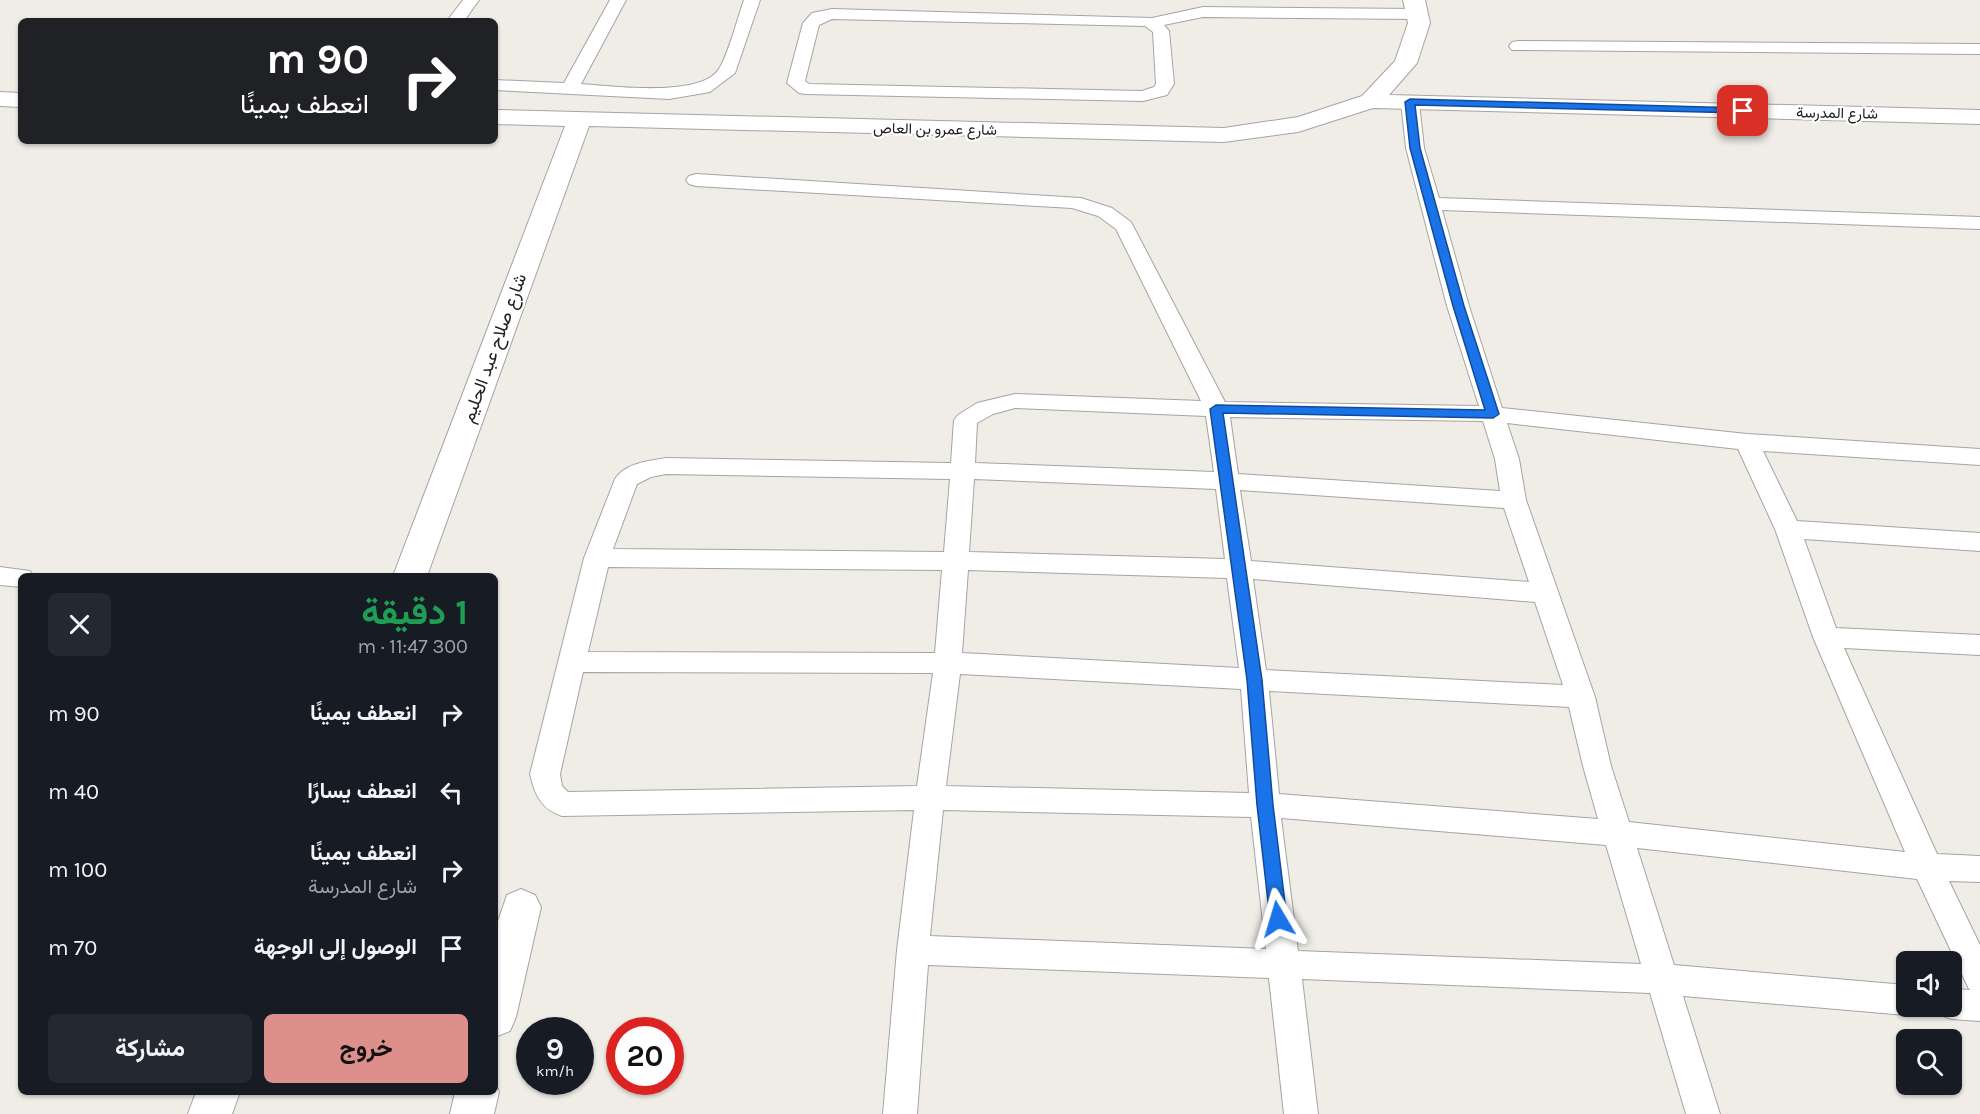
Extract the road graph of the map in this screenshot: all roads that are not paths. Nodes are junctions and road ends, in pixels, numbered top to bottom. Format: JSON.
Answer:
{"nodes":[{"id":1,"x":471,"y":0,"type":"edge"},
{"id":2,"x":618,"y":0,"type":"edge"},
{"id":3,"x":753,"y":0,"type":"edge"},
{"id":4,"x":1416,"y":7,"type":"edge"},
{"id":5,"x":457,"y":18,"type":"edge"},
{"id":6,"x":1153,"y":23,"type":"junction"},
{"id":7,"x":1518,"y":46,"type":"dead end"},
{"id":8,"x":1980,"y":49,"type":"edge"},
{"id":9,"x":498,"y":85,"type":"edge"},
{"id":10,"x":570,"y":89,"type":"junction"},
{"id":11,"x":0,"y":99,"type":"edge"},
{"id":12,"x":18,"y":100,"type":"edge"},
{"id":13,"x":1370,"y":101,"type":"junction"},
{"id":14,"x":1410,"y":102,"type":"junction"},
{"id":15,"x":498,"y":117,"type":"edge"},
{"id":16,"x":1980,"y":117,"type":"edge"},
{"id":17,"x":579,"y":121,"type":"junction"},
{"id":18,"x":696,"y":180,"type":"dead end"},
{"id":19,"x":1430,"y":204,"type":"junction"},
{"id":20,"x":1980,"y":223,"type":"edge"},
{"id":21,"x":1216,"y":409,"type":"junction"},
{"id":22,"x":1493,"y":414,"type":"junction"},
{"id":23,"x":1747,"y":442,"type":"junction"},
{"id":24,"x":1980,"y":457,"type":"edge"},
{"id":25,"x":963,"y":471,"type":"junction"},
{"id":26,"x":1225,"y":481,"type":"junction"},
{"id":27,"x":1514,"y":500,"type":"junction"},
{"id":28,"x":1788,"y":529,"type":"junction"},
{"id":29,"x":1980,"y":542,"type":"edge"},
{"id":30,"x":597,"y":558,"type":"junction"},
{"id":31,"x":955,"y":561,"type":"junction"},
{"id":32,"x":1238,"y":569,"type":"junction"},
{"id":33,"x":411,"y":573,"type":"edge"},
{"id":34,"x":0,"y":576,"type":"edge"},
{"id":35,"x":18,"y":578,"type":"edge"},
{"id":36,"x":1545,"y":593,"type":"junction"},
{"id":37,"x":1826,"y":637,"type":"junction"},
{"id":38,"x":1980,"y":645,"type":"edge"},
{"id":39,"x":571,"y":662,"type":"junction"},
{"id":40,"x":948,"y":663,"type":"junction"},
{"id":41,"x":1254,"y":680,"type":"junction"},
{"id":42,"x":1581,"y":697,"type":"junction"},
{"id":43,"x":930,"y":798,"type":"junction"},
{"id":44,"x":1265,"y":805,"type":"junction"},
{"id":45,"x":1616,"y":833,"type":"junction"},
{"id":46,"x":1927,"y":867,"type":"junction"},
{"id":47,"x":1980,"y":869,"type":"edge"},
{"id":48,"x":521,"y":907,"type":"dead end"},
{"id":49,"x":913,"y":950,"type":"junction"},
{"id":50,"x":1284,"y":965,"type":"junction"},
{"id":51,"x":1661,"y":979,"type":"junction"},
{"id":52,"x":1980,"y":979,"type":"edge"},
{"id":53,"x":1896,"y":999,"type":"edge"},
{"id":54,"x":498,"y":1004,"type":"edge"},
{"id":55,"x":1962,"y":1005,"type":"edge"},
{"id":56,"x":1980,"y":1006,"type":"edge"},
{"id":57,"x":217,"y":1095,"type":"edge"},
{"id":58,"x":476,"y":1095,"type":"edge"},
{"id":59,"x":210,"y":1114,"type":"edge"},
{"id":60,"x":472,"y":1114,"type":"edge"},
{"id":61,"x":900,"y":1114,"type":"edge"},
{"id":62,"x":1301,"y":1114,"type":"edge"},
{"id":63,"x":1703,"y":1114,"type":"edge"}],
"edges":[{"from":1,"to":5,"type":"lane"},
{"from":2,"to":10,"type":"lane"},
{"from":3,"to":10,"type":"lane"},
{"from":4,"to":6,"type":"lane"},
{"from":4,"to":13,"type":"street"},
{"from":6,"to":6,"type":"lane"},
{"from":7,"to":8,"type":"lane"},
{"from":9,"to":10,"type":"lane"},
{"from":11,"to":12,"type":"street"},
{"from":13,"to":14,"type":"street","name":"شارع المدرسة"},
{"from":13,"to":17,"type":"street","name":"شارع عمرو بن العاص"},
{"from":14,"to":16,"type":"street","name":"شارع المدرسة"},
{"from":14,"to":19,"type":"lane"},
{"from":15,"to":17,"type":"street","name":"شارع عمرو بن العاص"},
{"from":17,"to":33,"type":"street","name":"شارع صلاح عبد الحليم"},
{"from":18,"to":21,"type":"lane"},
{"from":19,"to":20,"type":"lane"},
{"from":19,"to":22,"type":"lane"},
{"from":21,"to":22,"type":"lane"},
{"from":21,"to":25,"type":"lane"},
{"from":21,"to":26,"type":"lane"},
{"from":22,"to":23,"type":"lane"},
{"from":22,"to":27,"type":"lane"},
{"from":23,"to":24,"type":"lane"},
{"from":23,"to":28,"type":"lane"},
{"from":25,"to":26,"type":"lane"},
{"from":25,"to":30,"type":"lane"},
{"from":25,"to":31,"type":"lane"},
{"from":26,"to":27,"type":"lane"},
{"from":26,"to":32,"type":"lane"},
{"from":27,"to":36,"type":"lane"},
{"from":28,"to":29,"type":"lane"},
{"from":28,"to":37,"type":"lane"},
{"from":30,"to":31,"type":"lane"},
{"from":30,"to":39,"type":"lane"},
{"from":31,"to":32,"type":"lane"},
{"from":31,"to":40,"type":"lane"},
{"from":32,"to":36,"type":"lane"},
{"from":32,"to":41,"type":"lane"},
{"from":34,"to":35,"type":"lane"},
{"from":36,"to":42,"type":"lane"},
{"from":37,"to":38,"type":"lane"},
{"from":37,"to":46,"type":"lane"},
{"from":39,"to":40,"type":"lane"},
{"from":39,"to":43,"type":"lane"},
{"from":40,"to":41,"type":"lane"},
{"from":40,"to":43,"type":"lane"},
{"from":41,"to":42,"type":"lane"},
{"from":41,"to":44,"type":"lane"},
{"from":42,"to":45,"type":"lane"},
{"from":43,"to":44,"type":"lane"},
{"from":43,"to":49,"type":"lane"},
{"from":44,"to":45,"type":"lane"},
{"from":44,"to":50,"type":"lane"},
{"from":45,"to":46,"type":"lane"},
{"from":45,"to":51,"type":"lane"},
{"from":46,"to":47,"type":"lane"},
{"from":46,"to":52,"type":"lane"},
{"from":48,"to":54,"type":"street"},
{"from":49,"to":50,"type":"lane"},
{"from":49,"to":61,"type":"lane"},
{"from":50,"to":51,"type":"lane"},
{"from":50,"to":62,"type":"lane"},
{"from":51,"to":53,"type":"lane"},
{"from":51,"to":63,"type":"lane"},
{"from":55,"to":56,"type":"lane"},
{"from":57,"to":59,"type":"street"},
{"from":58,"to":60,"type":"street"}]}
